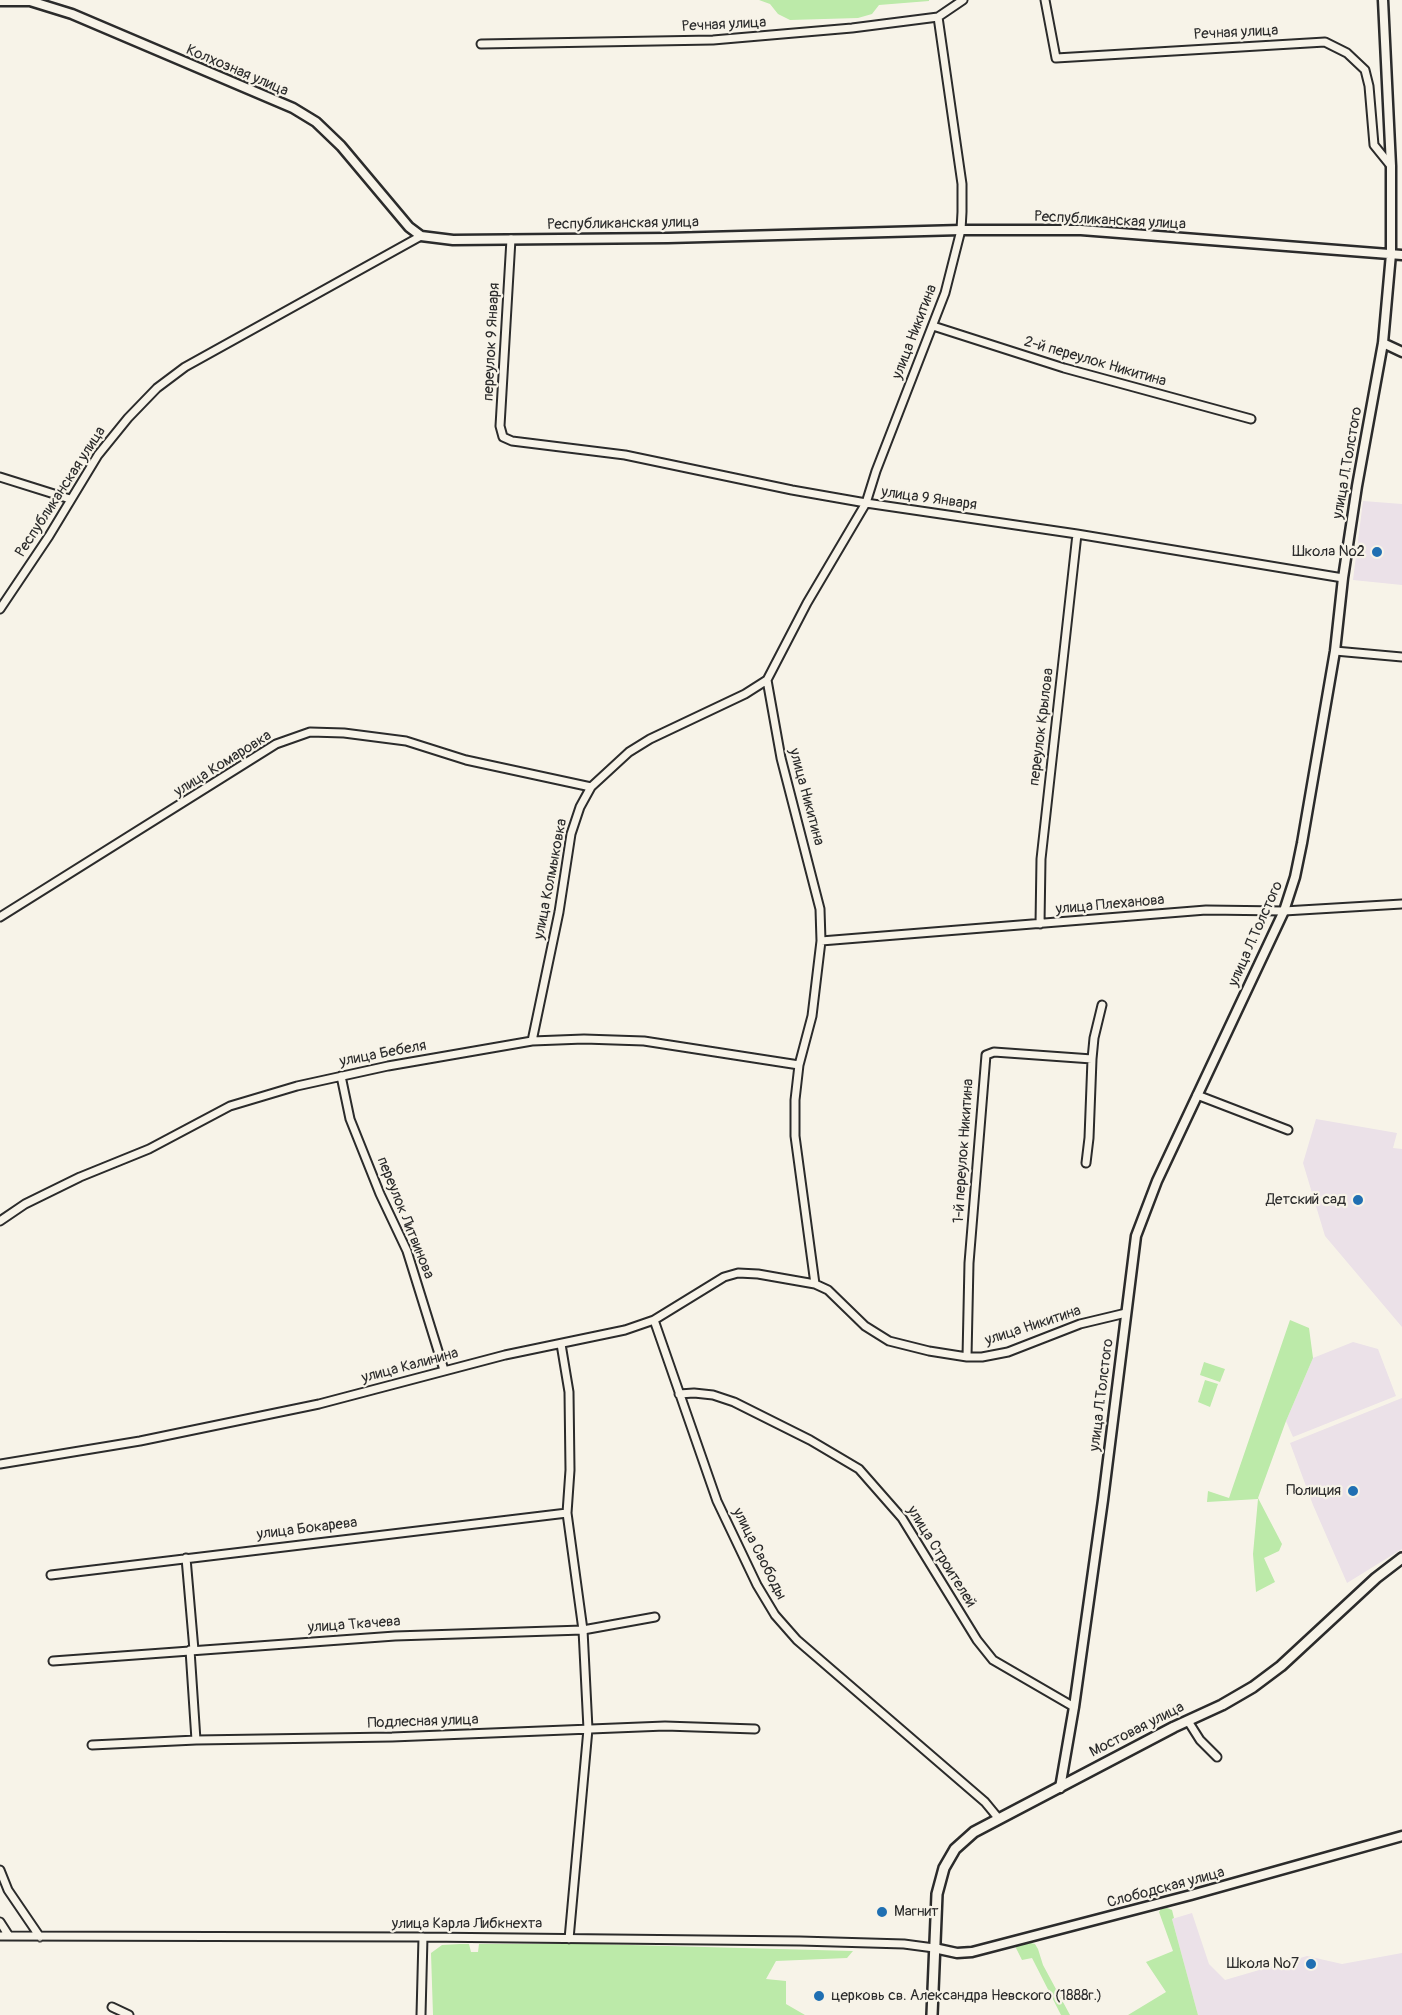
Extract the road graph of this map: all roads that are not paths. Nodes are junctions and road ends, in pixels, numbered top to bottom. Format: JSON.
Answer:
{"nodes":[{"id":1,"x":963,"y":0,"type":"edge"},
{"id":2,"x":1045,"y":0,"type":"edge"},
{"id":3,"x":1383,"y":0,"type":"edge"},
{"id":4,"x":0,"y":1,"type":"edge"},
{"id":5,"x":938,"y":17,"type":"junction"},
{"id":6,"x":481,"y":45,"type":"dead end"},
{"id":7,"x":1391,"y":166,"type":"junction"},
{"id":8,"x":961,"y":230,"type":"junction"},
{"id":9,"x":421,"y":236,"type":"junction"},
{"id":10,"x":511,"y":239,"type":"junction"},
{"id":11,"x":1391,"y":254,"type":"junction"},
{"id":12,"x":1402,"y":255,"type":"edge"},
{"id":13,"x":933,"y":326,"type":"junction"},
{"id":14,"x":1383,"y":343,"type":"junction"},
{"id":15,"x":1402,"y":352,"type":"edge"},
{"id":16,"x":1251,"y":419,"type":"dead end"},
{"id":17,"x":512,"y":441,"type":"joint"},
{"id":18,"x":0,"y":477,"type":"edge"},
{"id":19,"x":70,"y":499,"type":"junction"},
{"id":20,"x":866,"y":503,"type":"junction"},
{"id":21,"x":1077,"y":534,"type":"junction"},
{"id":22,"x":1343,"y":578,"type":"junction"},
{"id":23,"x":0,"y":609,"type":"edge"},
{"id":24,"x":1335,"y":651,"type":"junction"},
{"id":25,"x":1402,"y":657,"type":"edge"},
{"id":26,"x":768,"y":680,"type":"junction"},
{"id":27,"x":591,"y":787,"type":"junction"},
{"id":28,"x":1402,"y":904,"type":"edge"},
{"id":29,"x":1284,"y":911,"type":"junction"},
{"id":30,"x":0,"y":917,"type":"edge"},
{"id":31,"x":1040,"y":924,"type":"junction"},
{"id":32,"x":821,"y":941,"type":"junction"},
{"id":33,"x":1102,"y":1005,"type":"dead end"},
{"id":34,"x":532,"y":1041,"type":"junction"},
{"id":35,"x":1092,"y":1059,"type":"junction"},
{"id":36,"x":799,"y":1065,"type":"junction"},
{"id":37,"x":341,"y":1076,"type":"junction"},
{"id":38,"x":1197,"y":1095,"type":"junction"},
{"id":39,"x":1288,"y":1131,"type":"dead end"},
{"id":40,"x":1086,"y":1163,"type":"dead end"},
{"id":41,"x":0,"y":1221,"type":"edge"},
{"id":42,"x":815,"y":1284,"type":"junction"},
{"id":43,"x":1126,"y":1313,"type":"junction"},
{"id":44,"x":654,"y":1320,"type":"junction"},
{"id":45,"x":561,"y":1344,"type":"junction"},
{"id":46,"x":967,"y":1356,"type":"junction"},
{"id":47,"x":444,"y":1370,"type":"junction"},
{"id":48,"x":679,"y":1394,"type":"junction"},
{"id":49,"x":0,"y":1464,"type":"edge"},
{"id":50,"x":567,"y":1513,"type":"junction"},
{"id":51,"x":186,"y":1558,"type":"junction"},
{"id":52,"x":1402,"y":1558,"type":"edge"},
{"id":53,"x":51,"y":1575,"type":"dead end"},
{"id":54,"x":655,"y":1617,"type":"dead end"},
{"id":55,"x":583,"y":1630,"type":"junction"},
{"id":56,"x":192,"y":1650,"type":"junction"},
{"id":57,"x":53,"y":1661,"type":"dead end"},
{"id":58,"x":1074,"y":1707,"type":"junction"},
{"id":59,"x":1188,"y":1721,"type":"junction"},
{"id":60,"x":588,"y":1729,"type":"junction"},
{"id":61,"x":755,"y":1729,"type":"dead end"},
{"id":62,"x":196,"y":1740,"type":"junction"},
{"id":63,"x":92,"y":1745,"type":"dead end"},
{"id":64,"x":1216,"y":1756,"type":"dead end"},
{"id":65,"x":1060,"y":1788,"type":"junction"},
{"id":66,"x":999,"y":1819,"type":"junction"},
{"id":67,"x":1402,"y":1836,"type":"edge"},
{"id":68,"x":0,"y":1870,"type":"edge"},
{"id":69,"x":0,"y":1922,"type":"edge"},
{"id":70,"x":0,"y":1936,"type":"edge"},
{"id":71,"x":9,"y":1936,"type":"junction"},
{"id":72,"x":40,"y":1937,"type":"junction"},
{"id":73,"x":423,"y":1937,"type":"junction"},
{"id":74,"x":569,"y":1939,"type":"junction"},
{"id":75,"x":934,"y":1948,"type":"junction"},
{"id":76,"x":112,"y":2007,"type":"dead end"},
{"id":77,"x":129,"y":2015,"type":"edge"},
{"id":78,"x":421,"y":2015,"type":"edge"},
{"id":79,"x":932,"y":2015,"type":"edge"}],
"edges":[{"from":1,"to":5,"type":"street","name":"Речная улица"},
{"from":2,"to":7,"type":"street","name":"Речная улица"},
{"from":3,"to":7,"type":"street","name":"улица Л.Толстого"},
{"from":4,"to":9,"type":"street","name":"Колхозная улица"},
{"from":5,"to":6,"type":"street","name":"Речная улица"},
{"from":5,"to":8,"type":"street","name":"улица Никитина"},
{"from":7,"to":11,"type":"street","name":"улица Л.Толстого"},
{"from":8,"to":10,"type":"street","name":"Республиканская улица"},
{"from":8,"to":11,"type":"street","name":"Республиканская улица"},
{"from":8,"to":13,"type":"street","name":"улица Никитина"},
{"from":9,"to":10,"type":"street","name":"Республиканская улица"},
{"from":9,"to":19,"type":"street","name":"Республиканская улица"},
{"from":10,"to":17,"type":"street","name":"переулок 9 Января"},
{"from":11,"to":12,"type":"street","name":"Республиканская улица"},
{"from":11,"to":14,"type":"street","name":"улица Л.Толстого"},
{"from":13,"to":16,"type":"street","name":"2-й переулок Никитина"},
{"from":13,"to":20,"type":"street","name":"улица Никитина"},
{"from":14,"to":15,"type":"street"},
{"from":14,"to":22,"type":"street","name":"улица Л.Толстого"},
{"from":17,"to":20,"type":"street","name":"улица 9 Января"},
{"from":18,"to":19,"type":"street"},
{"from":19,"to":23,"type":"street","name":"Республиканская улица"},
{"from":20,"to":21,"type":"street","name":"улица 9 Января"},
{"from":20,"to":26,"type":"street","name":"улица Никитина"},
{"from":21,"to":22,"type":"street","name":"улица 9 Января"},
{"from":21,"to":31,"type":"street","name":"переулок Крылова"},
{"from":22,"to":24,"type":"street","name":"улица Л.Толстого"},
{"from":24,"to":25,"type":"street"},
{"from":24,"to":29,"type":"street","name":"улица Л.Толстого"},
{"from":26,"to":27,"type":"street","name":"улица Колмыковка"},
{"from":26,"to":32,"type":"street","name":"улица Никитина"},
{"from":27,"to":30,"type":"street","name":"улица Комаровка"},
{"from":27,"to":34,"type":"street","name":"улица Колмыковка"},
{"from":28,"to":29,"type":"street","name":"улица Плеханова"},
{"from":29,"to":31,"type":"street","name":"улица Плеханова"},
{"from":29,"to":38,"type":"street","name":"улица Л.Толстого"},
{"from":31,"to":32,"type":"street","name":"улица Плеханова"},
{"from":32,"to":36,"type":"street","name":"улица Никитина"},
{"from":33,"to":35,"type":"street"},
{"from":34,"to":36,"type":"street","name":"улица Бебеля"},
{"from":34,"to":37,"type":"street","name":"улица Бебеля"},
{"from":35,"to":40,"type":"street"},
{"from":35,"to":46,"type":"street","name":"1-й переулок Никитина"},
{"from":36,"to":42,"type":"street","name":"улица Никитина"},
{"from":37,"to":41,"type":"street","name":"улица Бебеля"},
{"from":37,"to":47,"type":"street","name":"переулок Литвинова"},
{"from":38,"to":39,"type":"street"},
{"from":38,"to":43,"type":"street","name":"улица Л.Толстого"},
{"from":42,"to":44,"type":"street","name":"улица Калинина"},
{"from":42,"to":46,"type":"street","name":"улица Никитина"},
{"from":43,"to":46,"type":"street","name":"улица Никитина"},
{"from":43,"to":58,"type":"street","name":"улица Л.Толстого"},
{"from":44,"to":45,"type":"street","name":"улица Калинина"},
{"from":44,"to":48,"type":"street","name":"улица Свободы"},
{"from":45,"to":47,"type":"street","name":"улица Калинина"},
{"from":45,"to":50,"type":"street"},
{"from":47,"to":49,"type":"street","name":"улица Калинина"},
{"from":48,"to":58,"type":"street","name":"улица Строителей"},
{"from":48,"to":66,"type":"street","name":"улица Свободы"},
{"from":50,"to":51,"type":"street","name":"улица Бокарева"},
{"from":50,"to":55,"type":"street"},
{"from":51,"to":53,"type":"street","name":"улица Бокарева"},
{"from":51,"to":56,"type":"street"},
{"from":52,"to":59,"type":"main road","name":"Мостовая улица"},
{"from":54,"to":55,"type":"street","name":"улица Ткачева"},
{"from":55,"to":56,"type":"street","name":"улица Ткачева"},
{"from":55,"to":60,"type":"street"},
{"from":56,"to":57,"type":"street","name":"улица Ткачева"},
{"from":56,"to":62,"type":"street"},
{"from":58,"to":65,"type":"street","name":"улица Л.Толстого"},
{"from":59,"to":64,"type":"street"},
{"from":59,"to":65,"type":"main road","name":"Мостовая улица"},
{"from":60,"to":61,"type":"street","name":"Подлесная улица"},
{"from":60,"to":62,"type":"street","name":"Подлесная улица"},
{"from":60,"to":74,"type":"street"},
{"from":62,"to":63,"type":"street","name":"Подлесная улица"},
{"from":65,"to":66,"type":"main road","name":"Мостовая улица"},
{"from":66,"to":75,"type":"main road","name":"Мостовая улица"},
{"from":67,"to":75,"type":"street","name":"Слободская улица"},
{"from":68,"to":72,"type":"street"},
{"from":69,"to":71,"type":"street"},
{"from":70,"to":71,"type":"street","name":"улица Карла Либкнехта"},
{"from":71,"to":72,"type":"street","name":"улица Карла Либкнехта"},
{"from":72,"to":73,"type":"street","name":"улица Карла Либкнехта"},
{"from":73,"to":74,"type":"street","name":"улица Карла Либкнехта"},
{"from":73,"to":78,"type":"street"},
{"from":74,"to":75,"type":"street","name":"улица Карла Либкнехта"},
{"from":75,"to":79,"type":"main road","name":"Мостовая улица"},
{"from":76,"to":77,"type":"street"}]}
